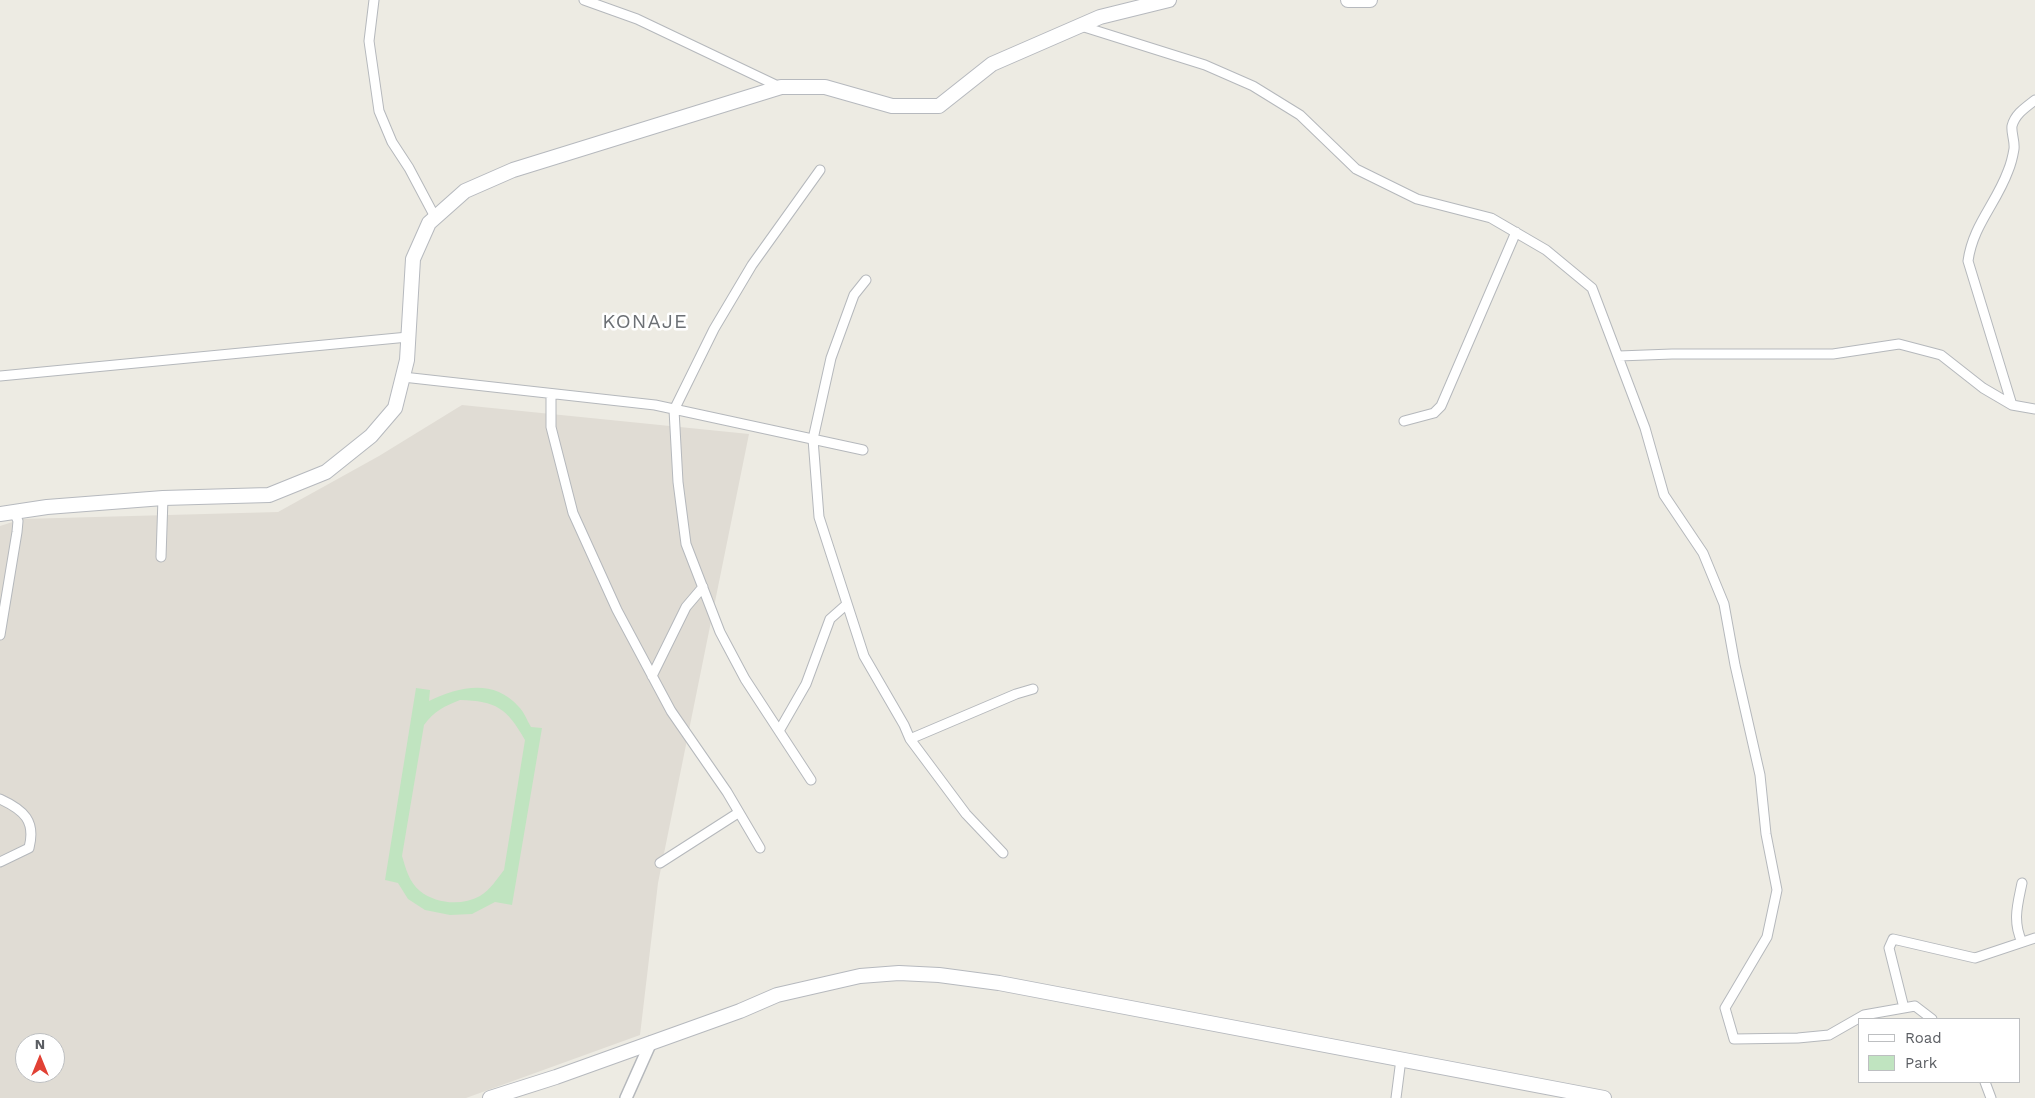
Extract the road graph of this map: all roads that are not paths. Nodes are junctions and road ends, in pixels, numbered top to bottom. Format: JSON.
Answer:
{"nodes":[{"id":1,"x":374,"y":0,"type":"edge"},
{"id":2,"x":584,"y":0,"type":"edge"},
{"id":3,"x":1169,"y":0,"type":"edge"},
{"id":4,"x":1348,"y":0,"type":"edge"},
{"id":5,"x":1370,"y":0,"type":"edge"},
{"id":6,"x":1080,"y":26,"type":"junction"},
{"id":7,"x":781,"y":87,"type":"junction"},
{"id":8,"x":2035,"y":100,"type":"edge"},
{"id":9,"x":820,"y":170,"type":"dead end"},
{"id":10,"x":435,"y":218,"type":"junction"},
{"id":11,"x":1516,"y":232,"type":"junction"},
{"id":12,"x":866,"y":280,"type":"dead end"},
{"id":13,"x":408,"y":337,"type":"junction"},
{"id":14,"x":1619,"y":356,"type":"junction"},
{"id":15,"x":0,"y":376,"type":"edge"},
{"id":16,"x":403,"y":377,"type":"junction"},
{"id":17,"x":551,"y":394,"type":"junction"},
{"id":18,"x":2012,"y":405,"type":"junction"},
{"id":19,"x":2035,"y":409,"type":"edge"},
{"id":20,"x":674,"y":410,"type":"junction"},
{"id":21,"x":1404,"y":421,"type":"dead end"},
{"id":22,"x":813,"y":440,"type":"junction"},
{"id":23,"x":863,"y":450,"type":"dead end"},
{"id":24,"x":163,"y":498,"type":"junction"},
{"id":25,"x":4,"y":514,"type":"edge"},
{"id":26,"x":161,"y":557,"type":"dead end"},
{"id":27,"x":703,"y":587,"type":"junction"},
{"id":28,"x":847,"y":604,"type":"junction"},
{"id":29,"x":0,"y":635,"type":"edge"},
{"id":30,"x":652,"y":676,"type":"junction"},
{"id":31,"x":1033,"y":689,"type":"dead end"},
{"id":32,"x":779,"y":731,"type":"junction"},
{"id":33,"x":910,"y":739,"type":"junction"},
{"id":34,"x":811,"y":780,"type":"dead end"},
{"id":35,"x":0,"y":799,"type":"edge"},
{"id":36,"x":738,"y":813,"type":"junction"},
{"id":37,"x":760,"y":848,"type":"dead end"},
{"id":38,"x":1003,"y":853,"type":"dead end"},
{"id":39,"x":0,"y":862,"type":"edge"},
{"id":40,"x":660,"y":863,"type":"dead end"},
{"id":41,"x":2022,"y":883,"type":"dead end"},
{"id":42,"x":2035,"y":938,"type":"edge"},
{"id":43,"x":2022,"y":942,"type":"junction"},
{"id":44,"x":1904,"y":1008,"type":"junction"},
{"id":45,"x":1858,"y":1018,"type":"edge"},
{"id":46,"x":1859,"y":1018,"type":"edge"},
{"id":47,"x":1931,"y":1018,"type":"edge"},
{"id":48,"x":652,"y":1042,"type":"junction"},
{"id":49,"x":1401,"y":1059,"type":"junction"},
{"id":50,"x":1985,"y":1083,"type":"edge"},
{"id":51,"x":490,"y":1098,"type":"edge"},
{"id":52,"x":626,"y":1098,"type":"edge"},
{"id":53,"x":1396,"y":1098,"type":"edge"},
{"id":54,"x":1604,"y":1098,"type":"edge"},
{"id":55,"x":1991,"y":1098,"type":"edge"}],
"edges":[{"from":1,"to":10,"type":"street"},
{"from":2,"to":7,"type":"street"},
{"from":3,"to":6,"type":"main road"},
{"from":4,"to":5,"type":"main road"},
{"from":6,"to":7,"type":"main road"},
{"from":6,"to":11,"type":"street"},
{"from":7,"to":10,"type":"main road"},
{"from":8,"to":18,"type":"street"},
{"from":9,"to":20,"type":"street"},
{"from":10,"to":13,"type":"main road"},
{"from":11,"to":14,"type":"street"},
{"from":11,"to":21,"type":"street"},
{"from":12,"to":22,"type":"street"},
{"from":13,"to":15,"type":"street"},
{"from":13,"to":16,"type":"main road"},
{"from":14,"to":18,"type":"street"},
{"from":14,"to":45,"type":"street"},
{"from":16,"to":17,"type":"street"},
{"from":16,"to":24,"type":"main road"},
{"from":17,"to":20,"type":"street"},
{"from":17,"to":30,"type":"street"},
{"from":18,"to":19,"type":"street"},
{"from":20,"to":22,"type":"street"},
{"from":20,"to":27,"type":"street"},
{"from":22,"to":23,"type":"street"},
{"from":22,"to":28,"type":"street"},
{"from":24,"to":25,"type":"main road"},
{"from":24,"to":26,"type":"street"},
{"from":25,"to":29,"type":"street"},
{"from":27,"to":30,"type":"street"},
{"from":27,"to":32,"type":"street"},
{"from":28,"to":32,"type":"street"},
{"from":28,"to":33,"type":"street"},
{"from":30,"to":36,"type":"street"},
{"from":31,"to":33,"type":"street"},
{"from":32,"to":34,"type":"street"},
{"from":33,"to":38,"type":"street"},
{"from":35,"to":39,"type":"street"},
{"from":36,"to":37,"type":"street"},
{"from":36,"to":40,"type":"street"},
{"from":41,"to":43,"type":"street"},
{"from":42,"to":43,"type":"street"},
{"from":43,"to":44,"type":"street"},
{"from":44,"to":46,"type":"street"},
{"from":44,"to":47,"type":"street"},
{"from":48,"to":49,"type":"main road"},
{"from":48,"to":51,"type":"main road"},
{"from":48,"to":52,"type":"street"},
{"from":49,"to":53,"type":"street"},
{"from":49,"to":54,"type":"main road"},
{"from":50,"to":55,"type":"street"}]}
